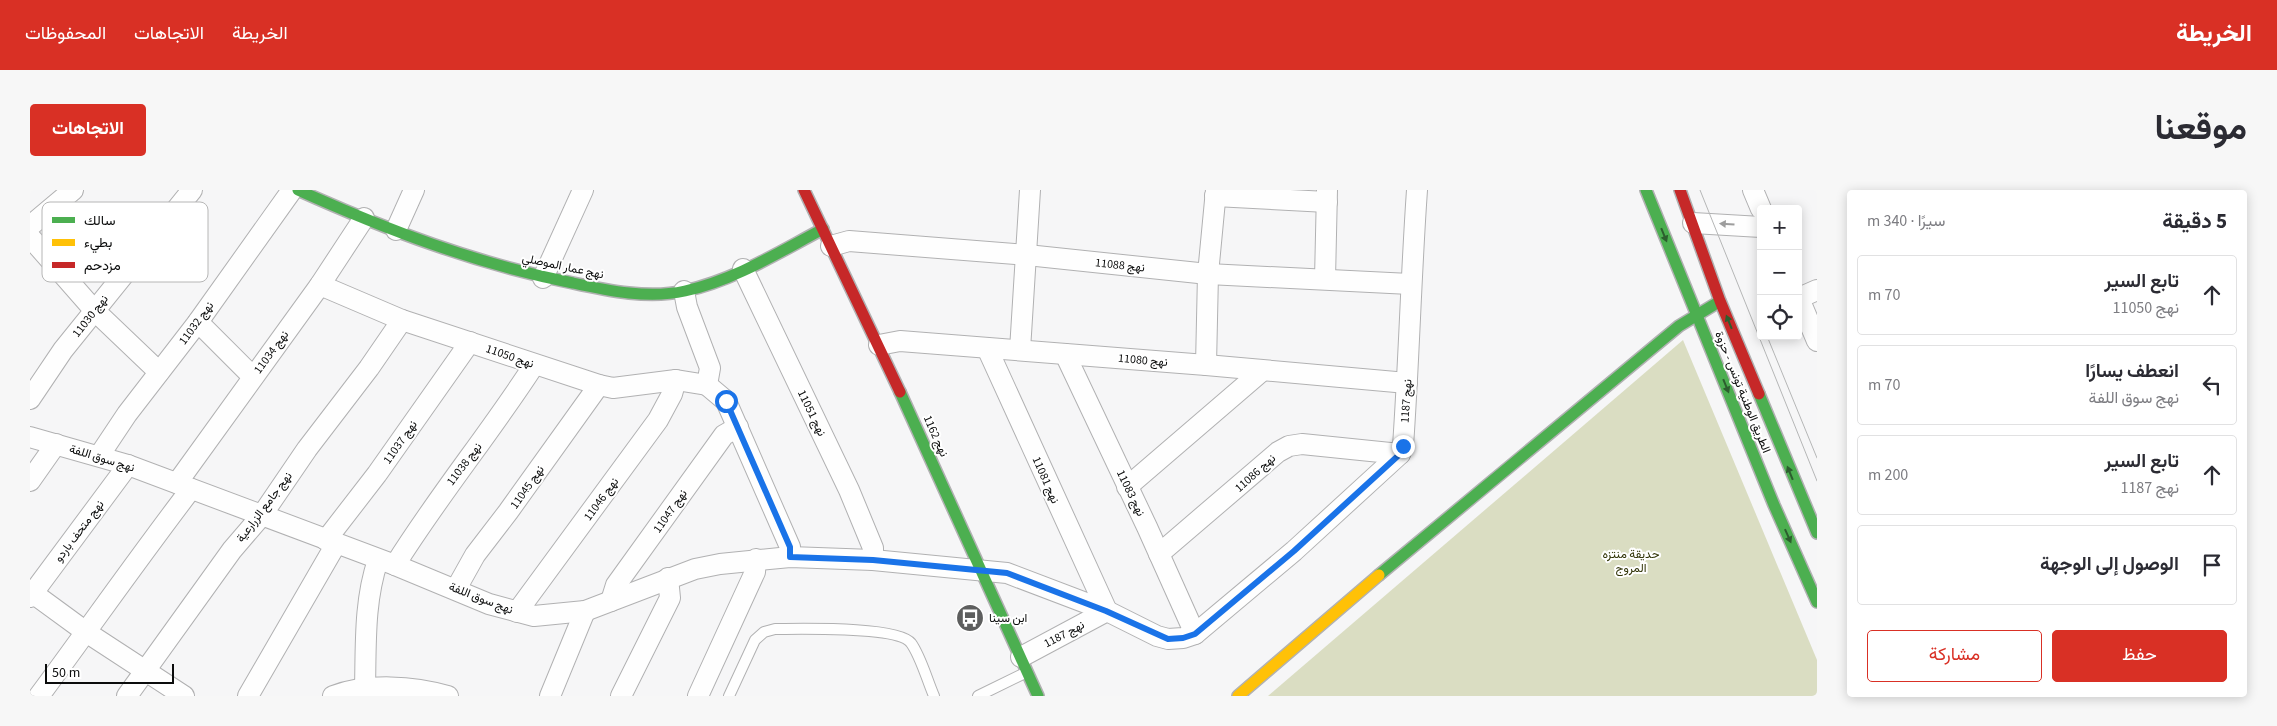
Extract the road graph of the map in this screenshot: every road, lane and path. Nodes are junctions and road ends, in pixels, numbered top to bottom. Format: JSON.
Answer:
{"nodes":[{"id":1,"x":73,"y":190,"type":"edge"},
{"id":2,"x":192,"y":190,"type":"edge"},
{"id":3,"x":292,"y":190,"type":"edge"},
{"id":4,"x":298,"y":190,"type":"edge"},
{"id":5,"x":414,"y":190,"type":"edge"},
{"id":6,"x":583,"y":190,"type":"edge"},
{"id":7,"x":804,"y":190,"type":"edge"},
{"id":8,"x":1030,"y":190,"type":"edge"},
{"id":9,"x":1417,"y":190,"type":"edge"},
{"id":10,"x":1646,"y":190,"type":"edge"},
{"id":11,"x":1680,"y":190,"type":"edge"},
{"id":12,"x":1753,"y":190,"type":"edge"},
{"id":13,"x":1215,"y":193,"type":"edge"},
{"id":14,"x":323,"y":195,"type":"edge"},
{"id":15,"x":1327,"y":196,"type":"edge"},
{"id":16,"x":59,"y":202,"type":"edge"},
{"id":17,"x":182,"y":202,"type":"edge"},
{"id":18,"x":1759,"y":205,"type":"edge"},
{"id":19,"x":42,"y":216,"type":"edge"},
{"id":20,"x":364,"y":218,"type":"junction"},
{"id":21,"x":1693,"y":223,"type":"junction"},
{"id":22,"x":30,"y":226,"type":"edge"},
{"id":23,"x":1757,"y":227,"type":"edge"},
{"id":24,"x":396,"y":230,"type":"junction"},
{"id":25,"x":30,"y":237,"type":"edge"},
{"id":26,"x":827,"y":238,"type":"junction"},
{"id":27,"x":42,"y":251,"type":"edge"},
{"id":28,"x":1027,"y":255,"type":"junction"},
{"id":29,"x":743,"y":269,"type":"junction"},
{"id":30,"x":1208,"y":274,"type":"junction"},
{"id":31,"x":543,"y":278,"type":"junction"},
{"id":32,"x":1325,"y":279,"type":"junction"},
{"id":33,"x":69,"y":282,"type":"edge"},
{"id":34,"x":117,"y":282,"type":"edge"},
{"id":35,"x":1410,"y":284,"type":"junction"},
{"id":36,"x":320,"y":285,"type":"junction"},
{"id":37,"x":684,"y":291,"type":"junction"},
{"id":38,"x":1805,"y":295,"type":"edge"},
{"id":39,"x":1720,"y":301,"type":"junction"},
{"id":40,"x":94,"y":310,"type":"junction"},
{"id":41,"x":1696,"y":314,"type":"junction"},
{"id":42,"x":402,"y":320,"type":"junction"},
{"id":43,"x":198,"y":322,"type":"junction"},
{"id":44,"x":1817,"y":341,"type":"edge"},
{"id":45,"x":470,"y":342,"type":"junction"},
{"id":46,"x":880,"y":345,"type":"junction"},
{"id":47,"x":987,"y":348,"type":"junction"},
{"id":48,"x":1020,"y":350,"type":"junction"},
{"id":49,"x":1065,"y":354,"type":"junction"},
{"id":50,"x":534,"y":364,"type":"junction"},
{"id":51,"x":1206,"y":365,"type":"junction"},
{"id":52,"x":1262,"y":371,"type":"junction"},
{"id":53,"x":159,"y":372,"type":"junction"},
{"id":54,"x":253,"y":378,"type":"junction"},
{"id":55,"x":676,"y":380,"type":"junction"},
{"id":56,"x":1407,"y":383,"type":"junction"},
{"id":57,"x":598,"y":385,"type":"junction"},
{"id":58,"x":707,"y":385,"type":"junction"},
{"id":59,"x":32,"y":389,"type":"edge"},
{"id":60,"x":738,"y":427,"type":"junction"},
{"id":61,"x":30,"y":437,"type":"edge"},
{"id":62,"x":56,"y":444,"type":"junction"},
{"id":63,"x":1400,"y":454,"type":"junction"},
{"id":64,"x":99,"y":456,"type":"junction"},
{"id":65,"x":128,"y":465,"type":"junction"},
{"id":66,"x":30,"y":481,"type":"edge"},
{"id":67,"x":184,"y":486,"type":"junction"},
{"id":68,"x":1127,"y":486,"type":"junction"},
{"id":69,"x":262,"y":515,"type":"junction"},
{"id":70,"x":1817,"y":534,"type":"edge"},
{"id":71,"x":331,"y":542,"type":"junction"},
{"id":72,"x":1159,"y":554,"type":"junction"},
{"id":73,"x":790,"y":557,"type":"junction"},
{"id":74,"x":756,"y":560,"type":"junction"},
{"id":75,"x":873,"y":560,"type":"junction"},
{"id":76,"x":387,"y":563,"type":"junction"},
{"id":77,"x":978,"y":569,"type":"junction"},
{"id":78,"x":668,"y":578,"type":"junction"},
{"id":79,"x":456,"y":589,"type":"junction"},
{"id":80,"x":31,"y":594,"type":"edge"},
{"id":81,"x":612,"y":601,"type":"junction"},
{"id":82,"x":1817,"y":602,"type":"edge"},
{"id":83,"x":585,"y":611,"type":"junction"},
{"id":84,"x":1106,"y":611,"type":"junction"},
{"id":85,"x":517,"y":612,"type":"junction"},
{"id":86,"x":86,"y":632,"type":"junction"},
{"id":87,"x":1195,"y":634,"type":"junction"},
{"id":88,"x":1024,"y":665,"type":"junction"},
{"id":89,"x":145,"y":672,"type":"junction"},
{"id":90,"x":364,"y":689,"type":"junction"},
{"id":91,"x":39,"y":696,"type":"edge"},
{"id":92,"x":127,"y":696,"type":"edge"},
{"id":93,"x":184,"y":696,"type":"edge"},
{"id":94,"x":248,"y":696,"type":"edge"},
{"id":95,"x":333,"y":696,"type":"edge"},
{"id":96,"x":448,"y":696,"type":"edge"},
{"id":97,"x":550,"y":696,"type":"edge"},
{"id":98,"x":621,"y":696,"type":"edge"},
{"id":99,"x":698,"y":696,"type":"edge"},
{"id":100,"x":729,"y":696,"type":"edge"},
{"id":101,"x":934,"y":696,"type":"edge"},
{"id":102,"x":978,"y":696,"type":"edge"},
{"id":103,"x":1038,"y":696,"type":"edge"},
{"id":104,"x":1238,"y":696,"type":"edge"}],
"edges":[{"from":1,"to":16,"type":"street"},
{"from":2,"to":17,"type":"street","name":"نهج 11030"},
{"from":3,"to":43,"type":"street","name":"نهج 11032"},
{"from":4,"to":14,"type":"main road","name":"نهج عمار الموصلي"},
{"from":5,"to":24,"type":"street"},
{"from":6,"to":31,"type":"street"},
{"from":7,"to":26,"type":"main road","name":"نهج 1162"},
{"from":8,"to":28,"type":"street"},
{"from":9,"to":35,"type":"street","name":"نهج 1187"},
{"from":10,"to":41,"type":"main road","name":"الطريق الوطنية تونس - حزوة","one_way":true},
{"from":11,"to":21,"type":"main road","name":"الطريق الوطنية تونس - حزوة"},
{"from":12,"to":18,"type":"street"},
{"from":13,"to":15,"type":"street"},
{"from":13,"to":30,"type":"street"},
{"from":14,"to":20,"type":"main road","name":"نهج عمار الموصلي"},
{"from":15,"to":32,"type":"street"},
{"from":19,"to":22,"type":"street"},
{"from":20,"to":24,"type":"main road","name":"نهج عمار الموصلي"},
{"from":20,"to":36,"type":"street","name":"نهج 11034"},
{"from":23,"to":21,"type":"street","one_way":true},
{"from":21,"to":39,"type":"main road","name":"الطريق الوطنية تونس - حزوة"},
{"from":24,"to":31,"type":"main road","name":"نهج عمار الموصلي"},
{"from":25,"to":27,"type":"street"},
{"from":26,"to":28,"type":"street","name":"نهج 11088"},
{"from":26,"to":29,"type":"main road","name":"نهج عمار الموصلي"},
{"from":26,"to":46,"type":"main road","name":"نهج 1162"},
{"from":28,"to":30,"type":"street","name":"نهج 11088"},
{"from":28,"to":48,"type":"street"},
{"from":29,"to":37,"type":"main road","name":"نهج عمار الموصلي"},
{"from":29,"to":75,"type":"street","name":"نهج 11051"},
{"from":30,"to":32,"type":"street","name":"نهج 11088"},
{"from":30,"to":51,"type":"street"},
{"from":31,"to":37,"type":"main road","name":"نهج عمار الموصلي"},
{"from":32,"to":35,"type":"street","name":"نهج 11088"},
{"from":33,"to":40,"type":"street"},
{"from":34,"to":40,"type":"street","name":"نهج 11030"},
{"from":35,"to":56,"type":"street","name":"نهج 1187"},
{"from":36,"to":42,"type":"street","name":"نهج 11050"},
{"from":36,"to":54,"type":"street","name":"نهج 11034"},
{"from":37,"to":58,"type":"street"},
{"from":38,"to":44,"type":"street"},
{"from":39,"to":41,"type":"main road"},
{"from":70,"to":39,"type":"main road","name":"الطريق الوطنية تونس - حزوة","one_way":true},
{"from":40,"to":53,"type":"street"},
{"from":40,"to":59,"type":"street","name":"نهج 11030"},
{"from":41,"to":82,"type":"main road","name":"الطريق الوطنية تونس - حزوة","one_way":true},
{"from":41,"to":104,"type":"main road"},
{"from":42,"to":45,"type":"street","name":"نهج 11050"},
{"from":42,"to":69,"type":"street","name":"نهج جامع الزرارعية"},
{"from":43,"to":53,"type":"street","name":"نهج 11032"},
{"from":43,"to":54,"type":"street"},
{"from":45,"to":50,"type":"street","name":"نهج 11050"},
{"from":45,"to":71,"type":"street","name":"نهج 11037"},
{"from":46,"to":47,"type":"street","name":"نهج 11080"},
{"from":46,"to":77,"type":"main road","name":"نهج 1162"},
{"from":47,"to":48,"type":"street","name":"نهج 11080"},
{"from":47,"to":84,"type":"street","name":"نهج 11081"},
{"from":48,"to":49,"type":"street","name":"نهج 11080"},
{"from":49,"to":51,"type":"street","name":"نهج 11080"},
{"from":49,"to":68,"type":"street","name":"نهج 11083"},
{"from":50,"to":57,"type":"street","name":"نهج 11050"},
{"from":50,"to":76,"type":"street","name":"نهج 11038"},
{"from":51,"to":52,"type":"street","name":"نهج 11080"},
{"from":52,"to":56,"type":"street","name":"نهج 11080"},
{"from":52,"to":68,"type":"street"},
{"from":53,"to":64,"type":"street","name":"نهج 11032"},
{"from":54,"to":67,"type":"street","name":"نهج 11034"},
{"from":55,"to":57,"type":"street","name":"نهج 11050"},
{"from":55,"to":58,"type":"street","name":"نهج 11050"},
{"from":55,"to":85,"type":"street","name":"نهج 11046"},
{"from":56,"to":63,"type":"street","name":"نهج 1187"},
{"from":57,"to":79,"type":"street","name":"نهج 11045"},
{"from":58,"to":60,"type":"street"},
{"from":60,"to":73,"type":"street"},
{"from":60,"to":81,"type":"street","name":"نهج 11047"},
{"from":61,"to":62,"type":"street","name":"نهج سوق اللفة"},
{"from":62,"to":64,"type":"street","name":"نهج سوق اللفة"},
{"from":62,"to":66,"type":"street"},
{"from":63,"to":72,"type":"street","name":"نهج 11086"},
{"from":63,"to":87,"type":"street","name":"نهج 1187"},
{"from":64,"to":65,"type":"street","name":"نهج سوق اللفة"},
{"from":65,"to":67,"type":"street","name":"نهج سوق اللفة"},
{"from":65,"to":80,"type":"street","name":"نهج متحف باردو"},
{"from":67,"to":69,"type":"street","name":"نهج سوق اللفة"},
{"from":67,"to":86,"type":"street","name":"نهج 11034"},
{"from":68,"to":72,"type":"street","name":"نهج 11083"},
{"from":69,"to":71,"type":"street","name":"نهج سوق اللفة"},
{"from":69,"to":89,"type":"street","name":"نهج جامع الزرارعية"},
{"from":71,"to":76,"type":"street","name":"نهج سوق اللفة"},
{"from":71,"to":94,"type":"street","name":"نهج 11037"},
{"from":72,"to":87,"type":"street","name":"نهج 11083"},
{"from":73,"to":74,"type":"street","name":"نهج سوق اللفة"},
{"from":73,"to":75,"type":"street","name":"نهج سوق اللفة"},
{"from":74,"to":78,"type":"street","name":"نهج سوق اللفة"},
{"from":74,"to":99,"type":"street"},
{"from":75,"to":77,"type":"street","name":"نهج سوق اللفة"},
{"from":76,"to":79,"type":"street","name":"نهج سوق اللفة"},
{"from":76,"to":90,"type":"street","name":"نهج 11038"},
{"from":77,"to":84,"type":"street","name":"نهج 1187"},
{"from":77,"to":88,"type":"main road","name":"نهج 1162"},
{"from":78,"to":81,"type":"street","name":"نهج سوق اللفة"},
{"from":78,"to":98,"type":"street"},
{"from":79,"to":85,"type":"street","name":"نهج سوق اللفة"},
{"from":80,"to":86,"type":"street"},
{"from":81,"to":83,"type":"street","name":"نهج سوق اللفة"},
{"from":83,"to":85,"type":"street","name":"نهج سوق اللفة"},
{"from":83,"to":97,"type":"street"},
{"from":84,"to":87,"type":"street","name":"نهج 1187"},
{"from":84,"to":88,"type":"street","name":"نهج 1187"},
{"from":86,"to":89,"type":"street"},
{"from":86,"to":91,"type":"street","name":"نهج 11034"},
{"from":88,"to":102,"type":"lane"},
{"from":88,"to":103,"type":"main road","name":"نهج 1162"},
{"from":89,"to":92,"type":"street","name":"نهج جامع الزرارعية"},
{"from":89,"to":93,"type":"street"},
{"from":90,"to":95,"type":"street"},
{"from":90,"to":96,"type":"street"},
{"from":100,"to":101,"type":"lane"}]}
